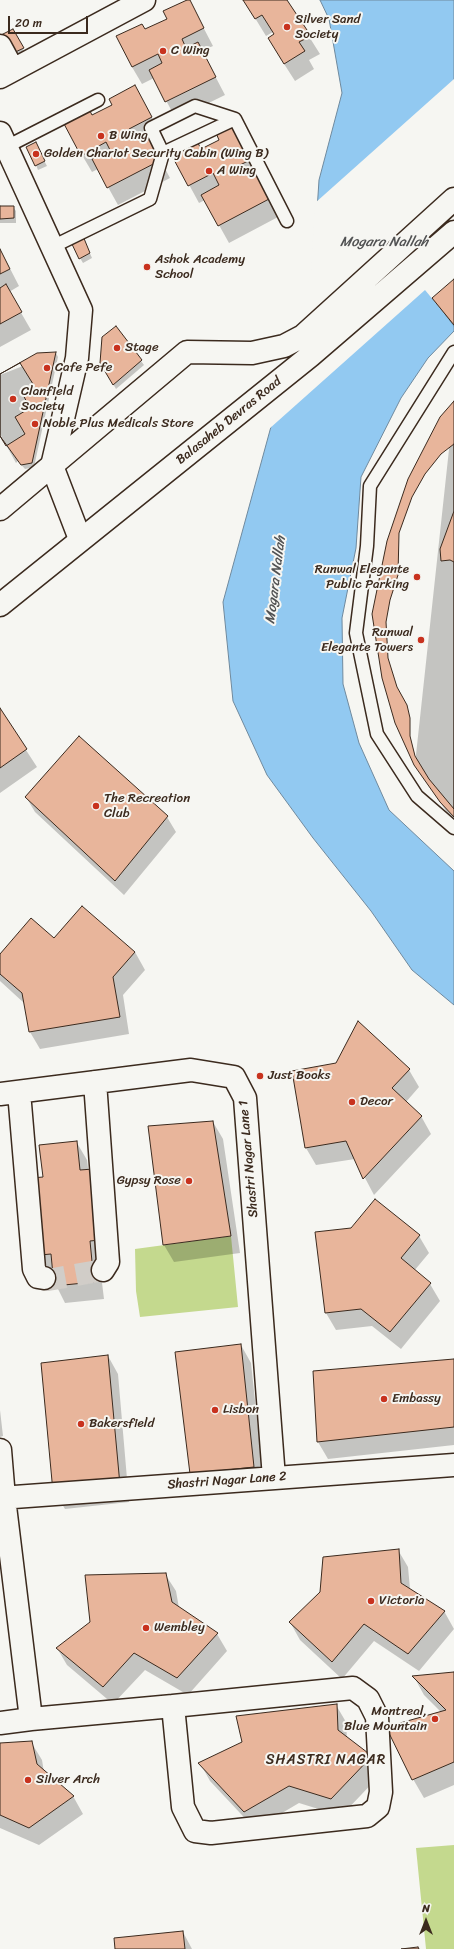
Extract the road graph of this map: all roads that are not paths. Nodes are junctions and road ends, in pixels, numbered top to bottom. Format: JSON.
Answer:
{"nodes":[{"id":1,"x":144,"y":0,"type":"edge"},
{"id":2,"x":0,"y":46,"type":"edge"},
{"id":3,"x":6,"y":74,"type":"edge"},
{"id":4,"x":98,"y":100,"type":"dead end"},
{"id":5,"x":235,"y":119,"type":"junction"},
{"id":6,"x":3,"y":140,"type":"edge"},
{"id":7,"x":163,"y":153,"type":"junction"},
{"id":8,"x":454,"y":199,"type":"edge"},
{"id":9,"x":287,"y":221,"type":"dead end"},
{"id":10,"x":454,"y":232,"type":"edge"},
{"id":11,"x":52,"y":246,"type":"junction"},
{"id":12,"x":307,"y":346,"type":"junction"},
{"id":13,"x":454,"y":352,"type":"edge"},
{"id":14,"x":52,"y":466,"type":"junction"},
{"id":15,"x":0,"y":509,"type":"edge"},
{"id":16,"x":80,"y":539,"type":"junction"},
{"id":17,"x":0,"y":605,"type":"edge"},
{"id":18,"x":454,"y":828,"type":"edge"},
{"id":19,"x":95,"y":1082,"type":"junction"},
{"id":20,"x":10,"y":1093,"type":"edge"},
{"id":21,"x":103,"y":1270,"type":"dead end"},
{"id":22,"x":44,"y":1278,"type":"dead end"},
{"id":23,"x":0,"y":1450,"type":"edge"},
{"id":24,"x":454,"y":1464,"type":"edge"},
{"id":25,"x":274,"y":1478,"type":"junction"},
{"id":26,"x":2,"y":1498,"type":"edge"},
{"id":27,"x":173,"y":1706,"type":"junction"},
{"id":28,"x":31,"y":1719,"type":"junction"},
{"id":29,"x":0,"y":1723,"type":"edge"}],
"edges":[{"from":1,"to":3,"type":"street"},
{"from":2,"to":3,"type":"street"},
{"from":4,"to":6,"type":"lane"},
{"from":5,"to":7,"type":"lane"},
{"from":5,"to":7,"type":"lane"},
{"from":5,"to":9,"type":"lane"},
{"from":6,"to":11,"type":"street"},
{"from":7,"to":11,"type":"lane"},
{"from":8,"to":12,"type":"street"},
{"from":10,"to":12,"type":"street","name":"Balasaheb Devras Road"},
{"from":11,"to":14,"type":"street"},
{"from":12,"to":14,"type":"street"},
{"from":12,"to":16,"type":"street","name":"Balasaheb Devras Road"},
{"from":13,"to":18,"type":"lane"},
{"from":14,"to":15,"type":"street"},
{"from":14,"to":16,"type":"street"},
{"from":16,"to":17,"type":"street","name":"Balasaheb Devras Road"},
{"from":19,"to":20,"type":"street","name":"Shastri Nagar Lane 1"},
{"from":19,"to":21,"type":"street"},
{"from":19,"to":25,"type":"street","name":"Shastri Nagar Lane 1"},
{"from":20,"to":22,"type":"street"},
{"from":23,"to":26,"type":"street"},
{"from":24,"to":25,"type":"street","name":"Shastri Nagar Lane 2"},
{"from":25,"to":26,"type":"street","name":"Shastri Nagar Lane 2"},
{"from":26,"to":28,"type":"street"},
{"from":27,"to":27,"type":"street"},
{"from":27,"to":28,"type":"street"},
{"from":28,"to":29,"type":"street"}]}
